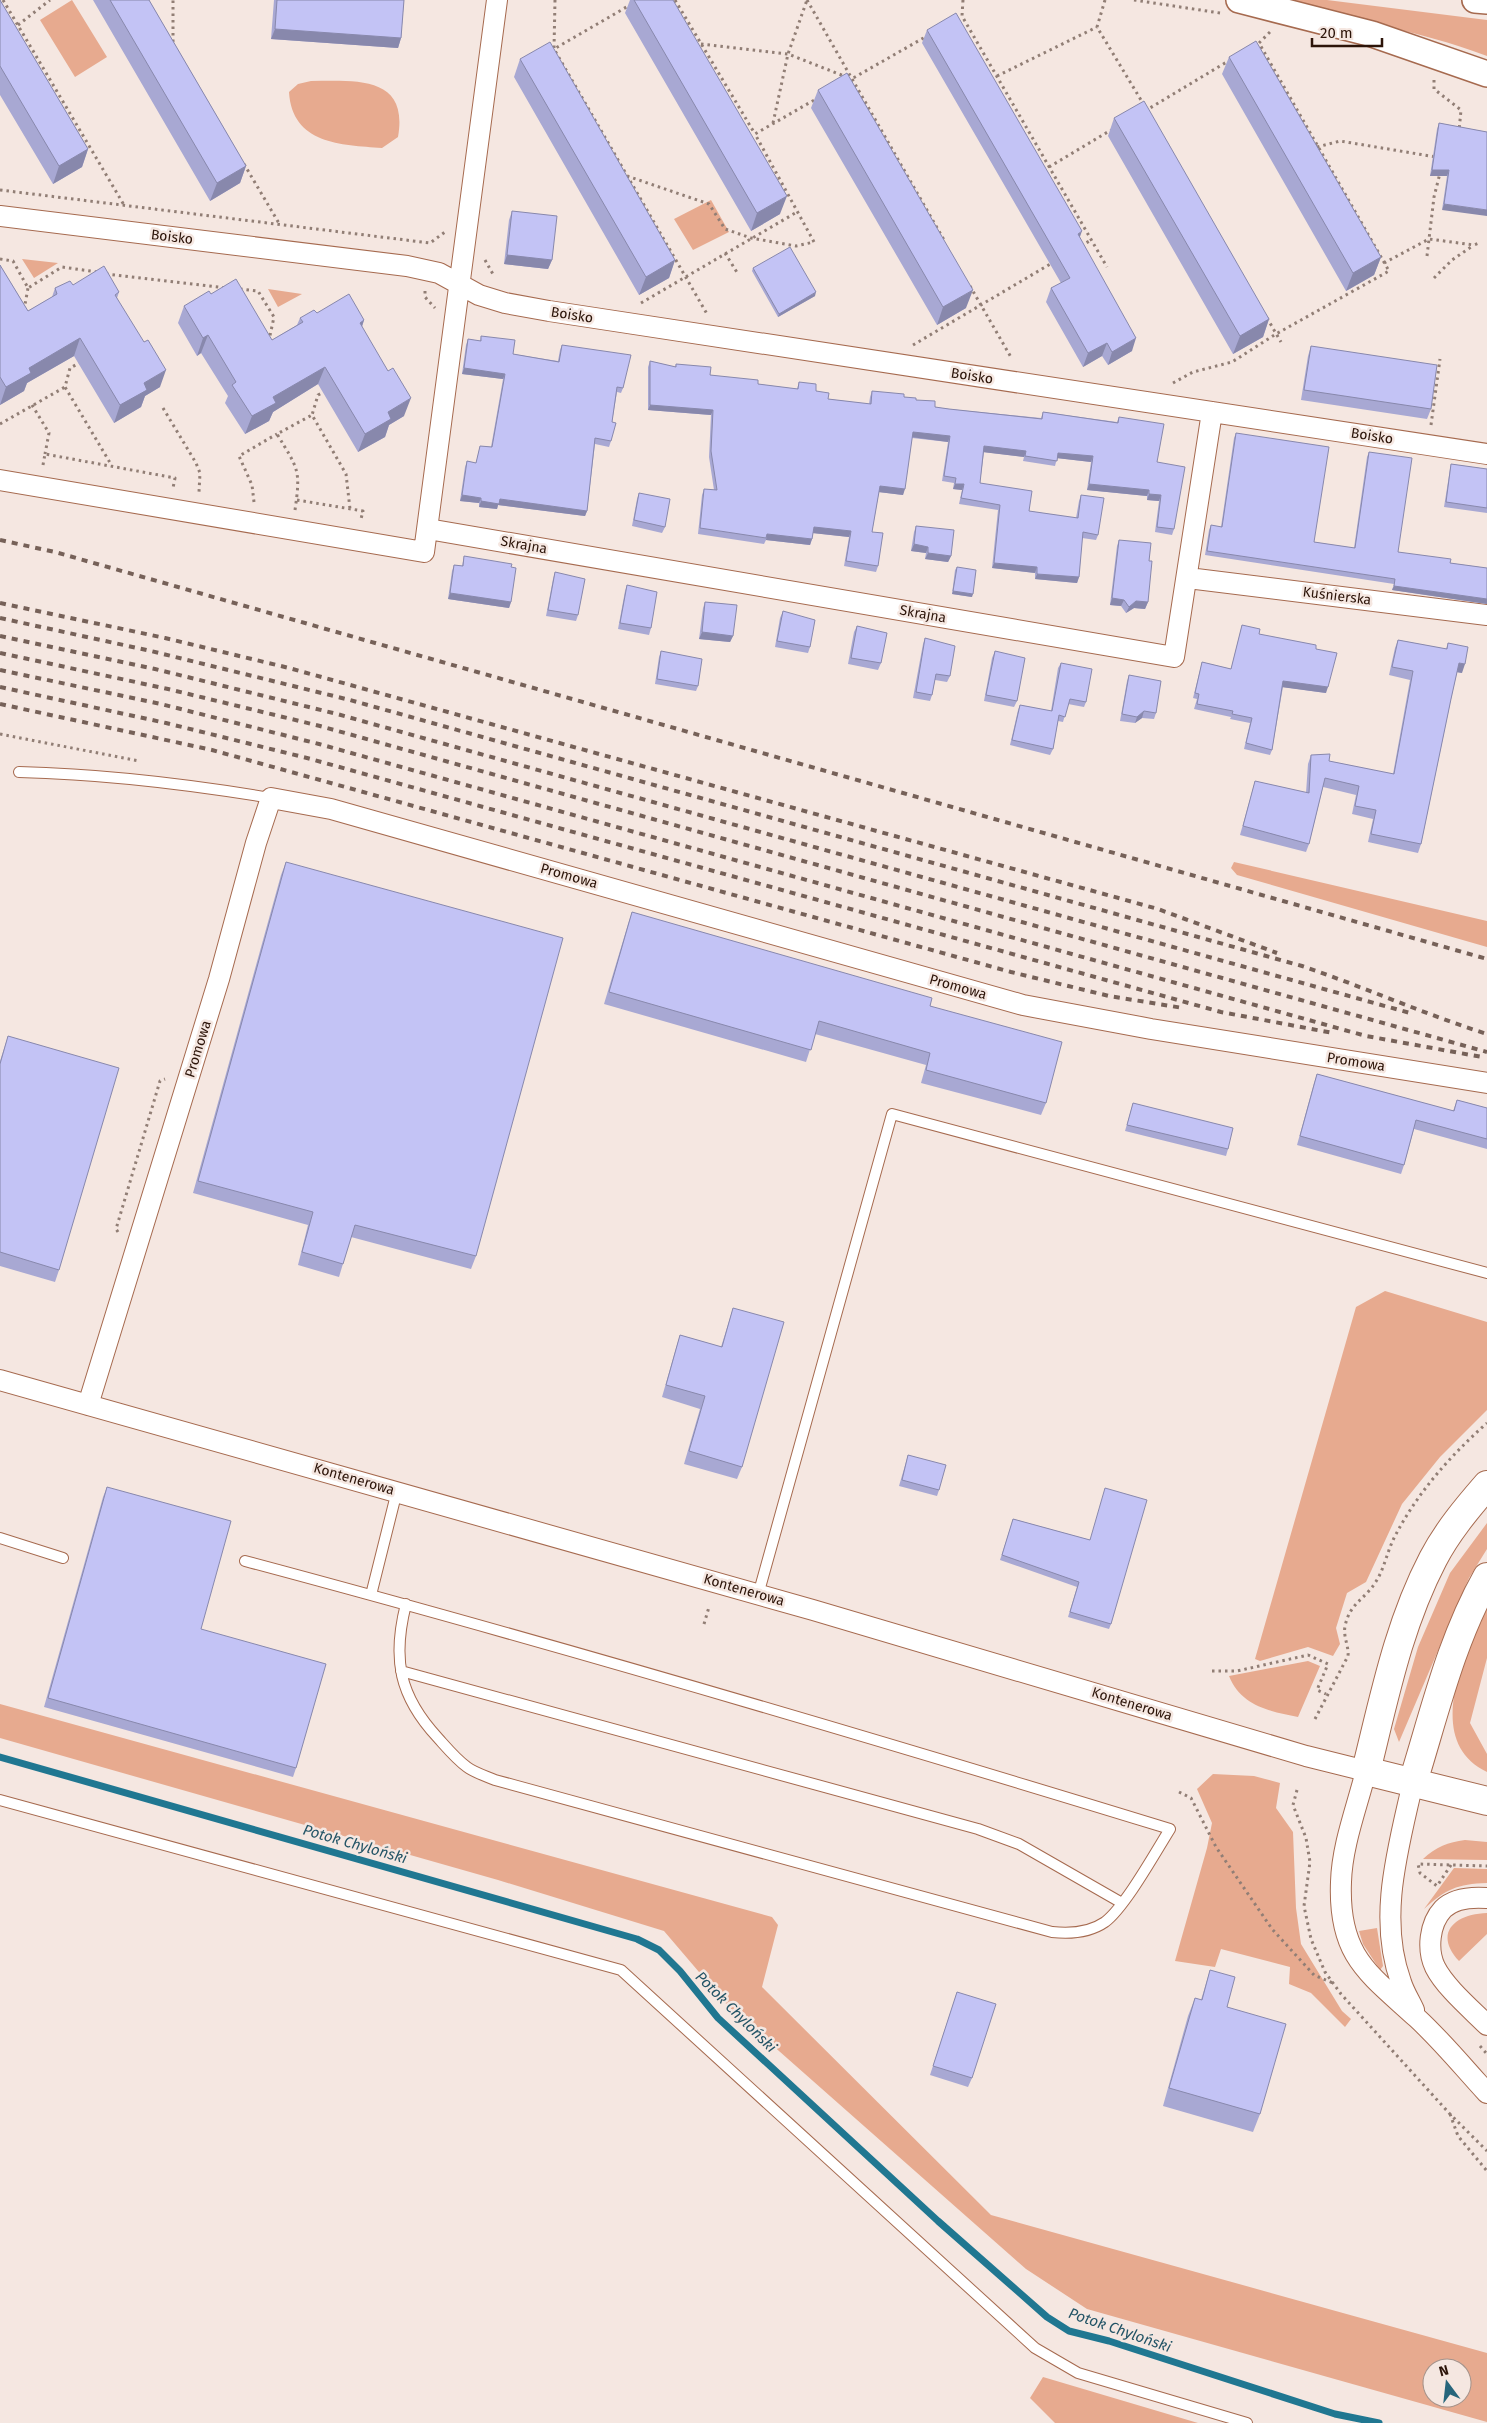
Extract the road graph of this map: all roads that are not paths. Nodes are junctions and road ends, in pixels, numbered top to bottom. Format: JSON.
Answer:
{"nodes":[{"id":1,"x":497,"y":0,"type":"edge"},
{"id":2,"x":1240,"y":0,"type":"edge"},
{"id":3,"x":1475,"y":0,"type":"edge"},
{"id":4,"x":1487,"y":1,"type":"edge"},
{"id":5,"x":1487,"y":74,"type":"edge"},
{"id":6,"x":0,"y":216,"type":"edge"},
{"id":7,"x":460,"y":284,"type":"junction"},
{"id":8,"x":1212,"y":412,"type":"junction"},
{"id":9,"x":1487,"y":454,"type":"edge"},
{"id":10,"x":0,"y":480,"type":"edge"},
{"id":11,"x":428,"y":529,"type":"junction"},
{"id":12,"x":1188,"y":578,"type":"junction"},
{"id":13,"x":1487,"y":615,"type":"edge"},
{"id":14,"x":19,"y":772,"type":"dead end"},
{"id":15,"x":271,"y":798,"type":"junction"},
{"id":16,"x":1487,"y":1083,"type":"edge"},
{"id":17,"x":1487,"y":1273,"type":"edge"},
{"id":18,"x":0,"y":1380,"type":"edge"},
{"id":19,"x":88,"y":1405,"type":"junction"},
{"id":20,"x":1487,"y":1485,"type":"edge"},
{"id":21,"x":397,"y":1491,"type":"junction"},
{"id":22,"x":0,"y":1538,"type":"edge"},
{"id":23,"x":63,"y":1558,"type":"dead end"},
{"id":24,"x":246,"y":1561,"type":"dead end"},
{"id":25,"x":1487,"y":1576,"type":"edge"},
{"id":26,"x":758,"y":1594,"type":"junction"},
{"id":27,"x":371,"y":1595,"type":"junction"},
{"id":28,"x":406,"y":1604,"type":"junction"},
{"id":29,"x":401,"y":1671,"type":"junction"},
{"id":30,"x":1366,"y":1771,"type":"junction"},
{"id":31,"x":1413,"y":1782,"type":"junction"},
{"id":32,"x":0,"y":1800,"type":"edge"},
{"id":33,"x":1487,"y":1801,"type":"edge"},
{"id":34,"x":1487,"y":1898,"type":"edge"},
{"id":35,"x":1122,"y":1903,"type":"junction"},
{"id":36,"x":1418,"y":2019,"type":"junction"},
{"id":37,"x":1487,"y":2025,"type":"edge"},
{"id":38,"x":1487,"y":2094,"type":"edge"},
{"id":39,"x":1247,"y":2423,"type":"edge"}],
"edges":[{"from":1,"to":7,"type":"street"},
{"from":2,"to":5,"type":"street"},
{"from":3,"to":4,"type":"street"},
{"from":6,"to":7,"type":"street","name":"Boisko"},
{"from":7,"to":8,"type":"street","name":"Boisko"},
{"from":7,"to":11,"type":"street"},
{"from":8,"to":9,"type":"street","name":"Boisko"},
{"from":8,"to":12,"type":"street","name":"Skrajna"},
{"from":10,"to":11,"type":"street"},
{"from":11,"to":12,"type":"street","name":"Skrajna"},
{"from":12,"to":13,"type":"street","name":"Kuśnierska"},
{"from":14,"to":15,"type":"lane"},
{"from":15,"to":16,"type":"street","name":"Promowa"},
{"from":15,"to":19,"type":"street","name":"Promowa"},
{"from":17,"to":26,"type":"lane"},
{"from":18,"to":19,"type":"street","name":"Kontenerowa"},
{"from":19,"to":21,"type":"street","name":"Kontenerowa"},
{"from":20,"to":30,"type":"highway"},
{"from":21,"to":26,"type":"street","name":"Kontenerowa"},
{"from":21,"to":27,"type":"lane"},
{"from":22,"to":23,"type":"lane"},
{"from":24,"to":27,"type":"lane"},
{"from":25,"to":31,"type":"highway"},
{"from":26,"to":30,"type":"street","name":"Kontenerowa"},
{"from":27,"to":28,"type":"lane"},
{"from":28,"to":29,"type":"lane"},
{"from":28,"to":35,"type":"lane"},
{"from":29,"to":35,"type":"lane"},
{"from":29,"to":35,"type":"lane"},
{"from":30,"to":31,"type":"highway","name":"Kontenerowa"},
{"from":30,"to":36,"type":"street"},
{"from":31,"to":33,"type":"highway","name":"Kontenerowa"},
{"from":31,"to":36,"type":"street"},
{"from":32,"to":39,"type":"lane"},
{"from":34,"to":37,"type":"street"},
{"from":36,"to":38,"type":"street"}]}
